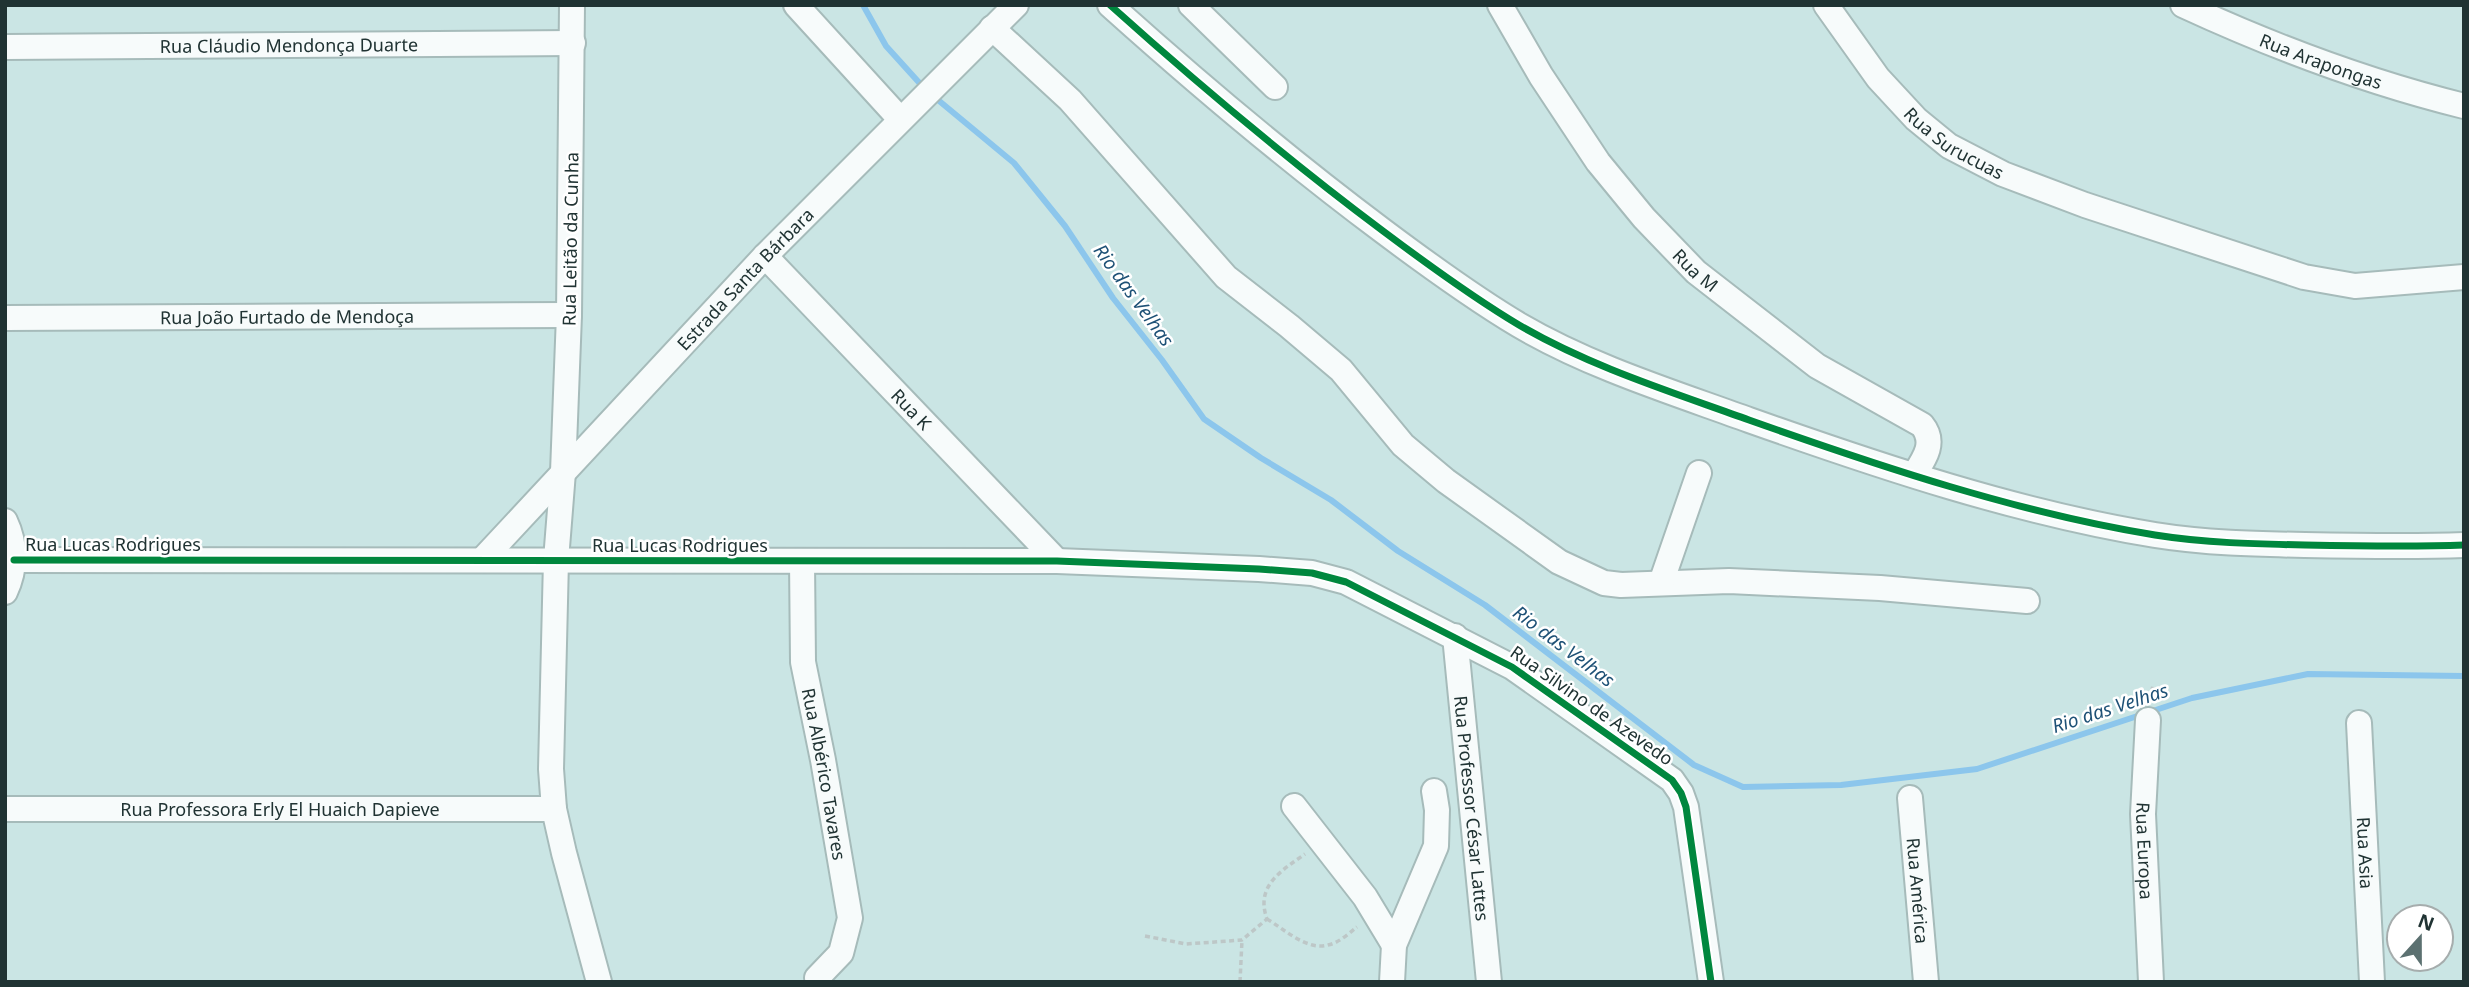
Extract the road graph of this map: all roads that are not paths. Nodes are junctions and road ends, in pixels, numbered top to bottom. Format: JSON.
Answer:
{"nodes":[{"id":1,"x":572,"y":5,"type":"edge"},
{"id":2,"x":796,"y":5,"type":"edge"},
{"id":3,"x":1016,"y":5,"type":"edge"},
{"id":4,"x":1110,"y":5,"type":"edge"},
{"id":5,"x":1191,"y":5,"type":"edge"},
{"id":6,"x":1500,"y":5,"type":"edge"},
{"id":7,"x":1826,"y":5,"type":"edge"},
{"id":8,"x":2197,"y":8,"type":"edge"},
{"id":9,"x":992,"y":28,"type":"junction"},
{"id":10,"x":572,"y":43,"type":"junction"},
{"id":11,"x":5,"y":47,"type":"edge"},
{"id":12,"x":1275,"y":87,"type":"dead end"},
{"id":13,"x":2464,"y":106,"type":"edge"},
{"id":14,"x":904,"y":115,"type":"junction"},
{"id":15,"x":765,"y":256,"type":"junction"},
{"id":16,"x":2464,"y":277,"type":"edge"},
{"id":17,"x":569,"y":315,"type":"junction"},
{"id":18,"x":5,"y":318,"type":"edge"},
{"id":19,"x":563,"y":472,"type":"junction"},
{"id":20,"x":1699,"y":473,"type":"dead end"},
{"id":21,"x":1914,"y":475,"type":"junction"},
{"id":22,"x":5,"y":521,"type":"edge"},
{"id":23,"x":2464,"y":545,"type":"edge"},
{"id":24,"x":13,"y":560,"type":"junction"},
{"id":25,"x":482,"y":560,"type":"junction"},
{"id":26,"x":556,"y":560,"type":"junction"},
{"id":27,"x":802,"y":561,"type":"junction"},
{"id":28,"x":1057,"y":561,"type":"junction"},
{"id":29,"x":1346,"y":582,"type":"joint"},
{"id":30,"x":1661,"y":583,"type":"junction"},
{"id":31,"x":5,"y":592,"type":"edge"},
{"id":32,"x":2027,"y":601,"type":"dead end"},
{"id":33,"x":1455,"y":636,"type":"junction"},
{"id":34,"x":2150,"y":709,"type":"road end"},
{"id":35,"x":2359,"y":723,"type":"dead end"},
{"id":36,"x":1434,"y":792,"type":"dead end"},
{"id":37,"x":1910,"y":798,"type":"dead end"},
{"id":38,"x":1294,"y":806,"type":"dead end"},
{"id":39,"x":554,"y":808,"type":"junction"},
{"id":40,"x":5,"y":809,"type":"edge"},
{"id":41,"x":1394,"y":945,"type":"junction"},
{"id":42,"x":817,"y":978,"type":"dead end"},
{"id":43,"x":599,"y":982,"type":"edge"},
{"id":44,"x":1392,"y":982,"type":"edge"},
{"id":45,"x":1489,"y":982,"type":"edge"},
{"id":46,"x":1711,"y":982,"type":"edge"},
{"id":47,"x":1926,"y":982,"type":"edge"},
{"id":48,"x":2151,"y":982,"type":"edge"},
{"id":49,"x":2372,"y":982,"type":"edge"}],
"edges":[{"from":1,"to":10,"type":"street","name":"Rua Leitão da Cunha"},
{"from":2,"to":14,"type":"street"},
{"from":3,"to":9,"type":"street","name":"Estrada Santa Bárbara"},
{"from":4,"to":21,"type":"street"},
{"from":5,"to":12,"type":"street"},
{"from":6,"to":21,"type":"street","name":"Rua M"},
{"from":7,"to":16,"type":"street","name":"Rua Surucuas"},
{"from":8,"to":13,"type":"street","name":"Rua Arapongas"},
{"from":9,"to":14,"type":"street","name":"Estrada Santa Bárbara"},
{"from":9,"to":30,"type":"street"},
{"from":10,"to":11,"type":"street","name":"Rua Cláudio Mendonça Duarte"},
{"from":10,"to":17,"type":"street","name":"Rua Leitão da Cunha"},
{"from":14,"to":15,"type":"street","name":"Estrada Santa Bárbara"},
{"from":15,"to":19,"type":"street","name":"Estrada Santa Bárbara"},
{"from":15,"to":28,"type":"street","name":"Rua K"},
{"from":17,"to":18,"type":"street","name":"Rua João Furtado de Mendoça"},
{"from":17,"to":19,"type":"street","name":"Rua Leitão da Cunha"},
{"from":19,"to":25,"type":"street","name":"Estrada Santa Bárbara"},
{"from":19,"to":26,"type":"street","name":"Rua Leitão da Cunha"},
{"from":20,"to":30,"type":"street"},
{"from":21,"to":23,"type":"street"},
{"from":22,"to":24,"type":"street"},
{"from":24,"to":25,"type":"street","name":"Rua Lucas Rodrigues"},
{"from":24,"to":31,"type":"street"},
{"from":25,"to":26,"type":"street","name":"Rua Lucas Rodrigues"},
{"from":26,"to":27,"type":"street","name":"Rua Lucas Rodrigues"},
{"from":26,"to":39,"type":"street","name":"Rua Leitão da Cunha"},
{"from":27,"to":28,"type":"street","name":"Rua Lucas Rodrigues"},
{"from":27,"to":42,"type":"street","name":"Rua Albérico Tavares"},
{"from":28,"to":29,"type":"street","name":"Rua Lucas Rodrigues"},
{"from":29,"to":33,"type":"street","name":"Rua Silvino de Azevedo"},
{"from":30,"to":32,"type":"street"},
{"from":33,"to":45,"type":"street","name":"Rua Professor César Lattes"},
{"from":33,"to":46,"type":"street","name":"Rua Silvino de Azevedo"},
{"from":34,"to":48,"type":"street","name":"Rua Europa"},
{"from":35,"to":49,"type":"street","name":"Rua Asia"},
{"from":36,"to":41,"type":"street"},
{"from":37,"to":47,"type":"street","name":"Rua América"},
{"from":38,"to":41,"type":"street"},
{"from":39,"to":40,"type":"street","name":"Rua Professora Erly El Huaich Dapieve"},
{"from":39,"to":43,"type":"street","name":"Rua Leitão da Cunha"},
{"from":41,"to":44,"type":"street"}]}
